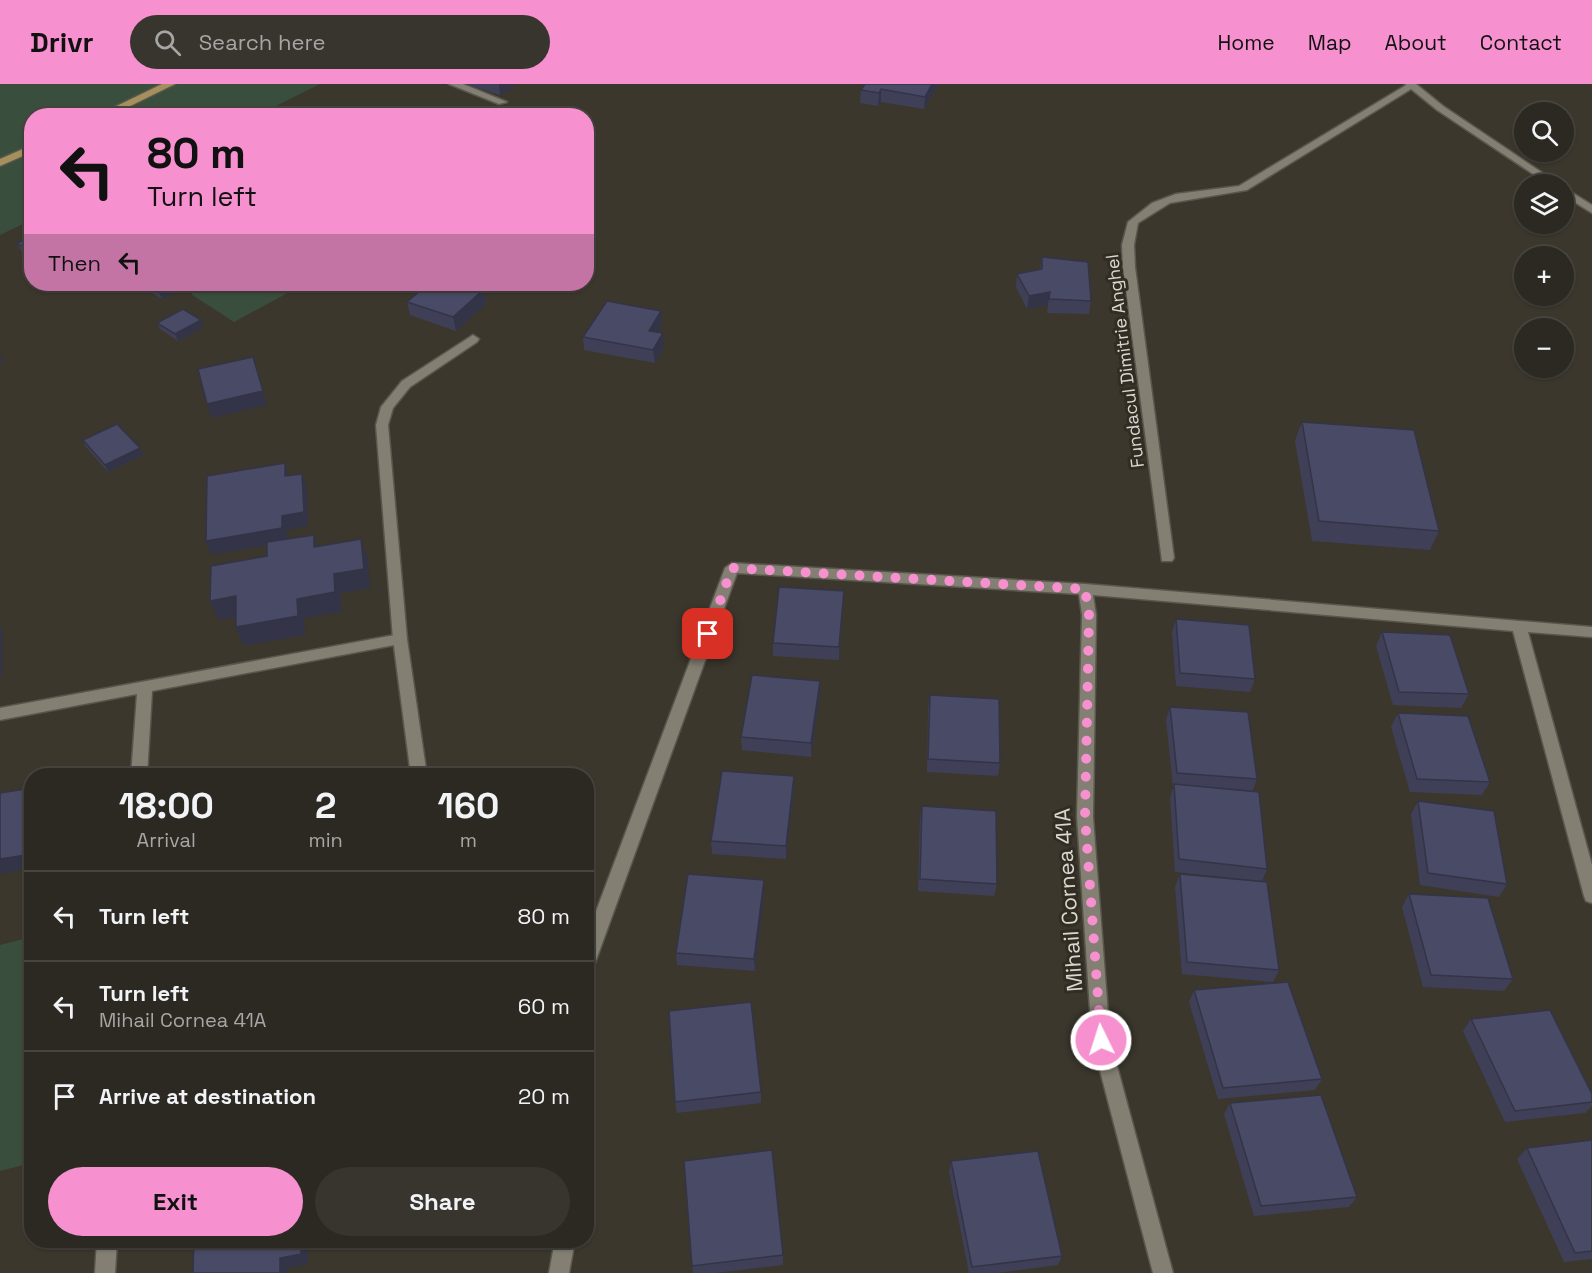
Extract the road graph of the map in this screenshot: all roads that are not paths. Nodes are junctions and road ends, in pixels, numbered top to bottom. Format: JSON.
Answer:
{"nodes":[{"id":1,"x":170,"y":84,"type":"edge"},
{"id":2,"x":454,"y":84,"type":"edge"},
{"id":3,"x":1411,"y":85,"type":"edge"},
{"id":4,"x":502,"y":102,"type":"dead end"},
{"id":5,"x":118,"y":108,"type":"edge"},
{"id":6,"x":24,"y":152,"type":"edge"},
{"id":7,"x":0,"y":163,"type":"edge"},
{"id":8,"x":1540,"y":174,"type":"edge"},
{"id":9,"x":1574,"y":198,"type":"edge"},
{"id":10,"x":1592,"y":210,"type":"edge"},
{"id":11,"x":473,"y":339,"type":"dead end"},
{"id":12,"x":1167,"y":558,"type":"dead end"},
{"id":13,"x":1085,"y":589,"type":"junction"},
{"id":14,"x":1519,"y":625,"type":"junction"},
{"id":15,"x":1592,"y":632,"type":"edge"},
{"id":16,"x":400,"y":639,"type":"junction"},
{"id":17,"x":145,"y":687,"type":"junction"},
{"id":18,"x":0,"y":714,"type":"edge"},
{"id":19,"x":140,"y":768,"type":"edge"},
{"id":20,"x":418,"y":768,"type":"edge"},
{"id":21,"x":1592,"y":896,"type":"edge"},
{"id":22,"x":594,"y":941,"type":"edge"},
{"id":23,"x":107,"y":1248,"type":"edge"},
{"id":24,"x":564,"y":1248,"type":"edge"},
{"id":25,"x":105,"y":1273,"type":"edge"},
{"id":26,"x":559,"y":1273,"type":"edge"},
{"id":27,"x":1162,"y":1273,"type":"edge"}],
"edges":[{"from":1,"to":5,"type":"main road"},
{"from":2,"to":4,"type":"street"},
{"from":3,"to":8,"type":"street"},
{"from":3,"to":12,"type":"street","name":"Fundacul Dimitrie Anghel"},
{"from":6,"to":7,"type":"main road"},
{"from":9,"to":10,"type":"street"},
{"from":11,"to":16,"type":"street"},
{"from":13,"to":14,"type":"street"},
{"from":13,"to":22,"type":"street"},
{"from":13,"to":27,"type":"street","name":"Mihail Cornea 41A"},
{"from":14,"to":15,"type":"street"},
{"from":14,"to":21,"type":"street"},
{"from":16,"to":17,"type":"street"},
{"from":16,"to":20,"type":"street"},
{"from":17,"to":18,"type":"street"},
{"from":17,"to":19,"type":"street"},
{"from":23,"to":25,"type":"street"},
{"from":24,"to":26,"type":"street"}]}
